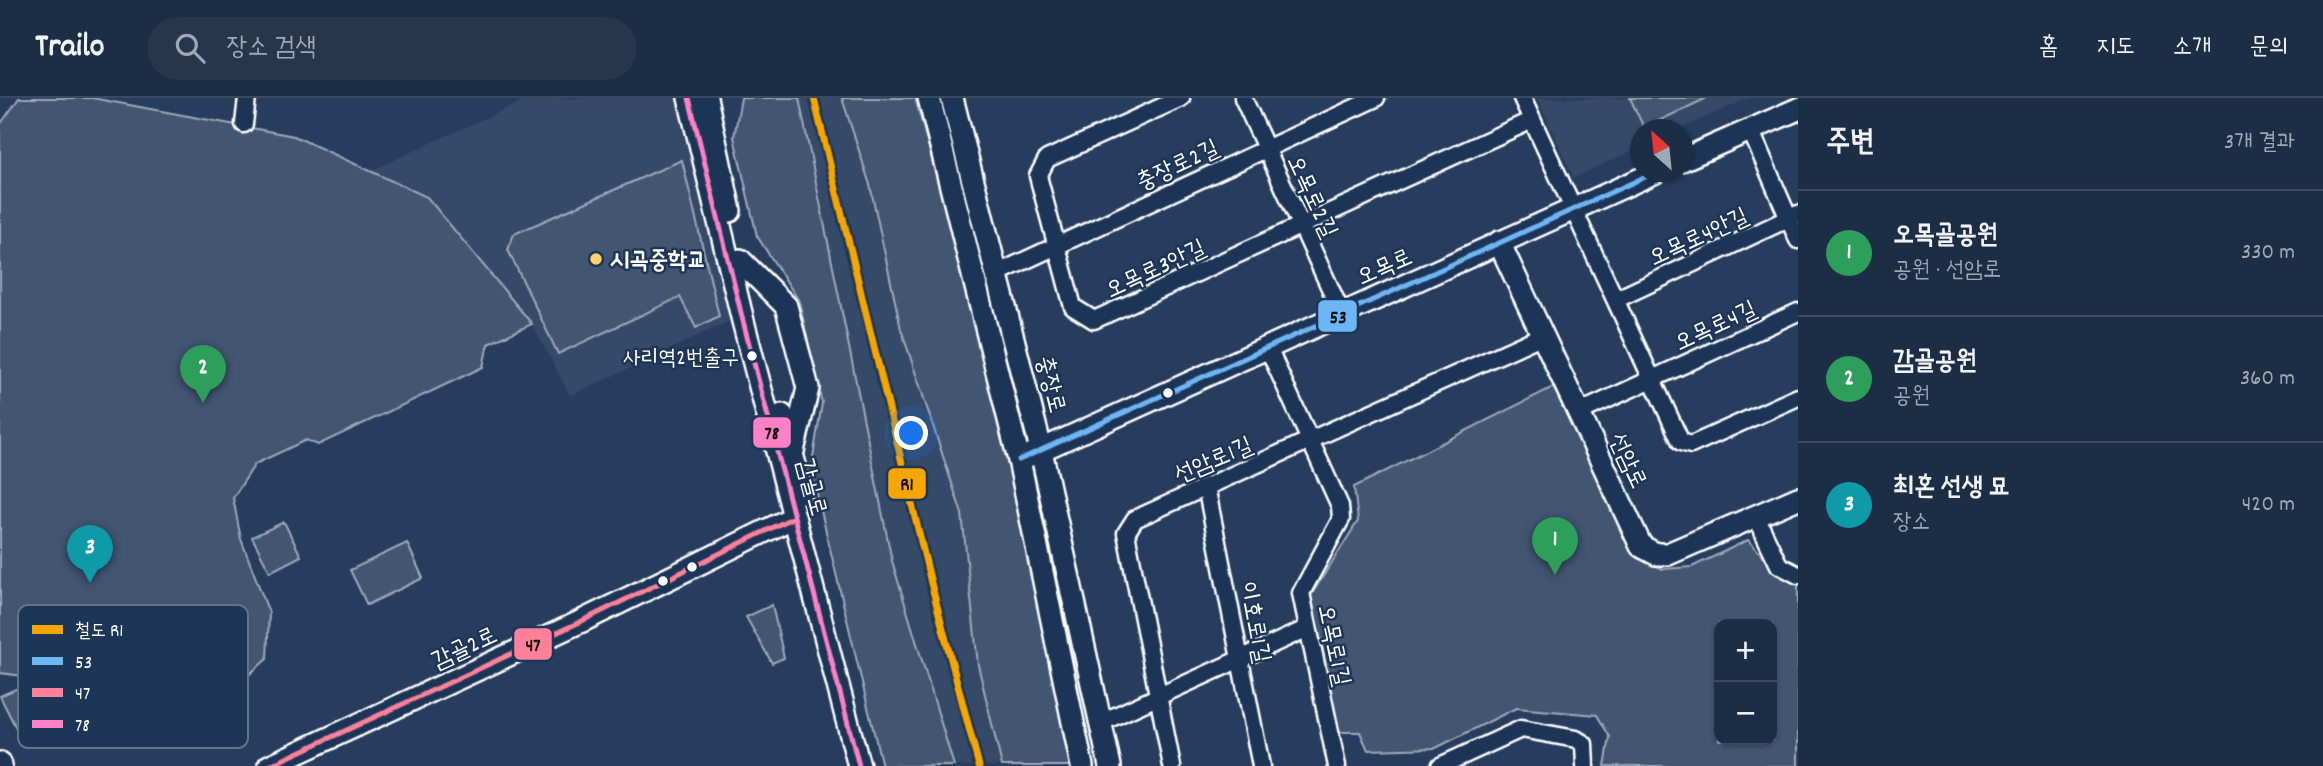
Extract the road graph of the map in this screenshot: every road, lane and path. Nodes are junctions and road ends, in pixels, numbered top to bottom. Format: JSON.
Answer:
{"nodes":[{"id":1,"x":247,"y":98,"type":"edge"},
{"id":2,"x":689,"y":98,"type":"edge"},
{"id":3,"x":706,"y":98,"type":"edge"},
{"id":4,"x":1181,"y":98,"type":"edge"},
{"id":5,"x":1243,"y":98,"type":"edge"},
{"id":6,"x":1376,"y":98,"type":"edge"},
{"id":7,"x":1522,"y":98,"type":"edge"},
{"id":8,"x":954,"y":99,"type":"edge"},
{"id":9,"x":930,"y":102,"type":"edge"},
{"id":10,"x":1798,"y":109,"type":"edge"},
{"id":11,"x":1532,"y":120,"type":"junction"},
{"id":12,"x":244,"y":124,"type":"dead end"},
{"id":13,"x":1750,"y":129,"type":"junction"},
{"id":14,"x":1266,"y":148,"type":"junction"},
{"id":15,"x":1693,"y":155,"type":"edge"},
{"id":16,"x":1634,"y":182,"type":"edge"},
{"id":17,"x":1574,"y":209,"type":"junction"},
{"id":18,"x":1793,"y":217,"type":"edge"},
{"id":19,"x":1302,"y":225,"type":"junction"},
{"id":20,"x":1798,"y":240,"type":"edge"},
{"id":21,"x":1499,"y":242,"type":"junction"},
{"id":22,"x":1056,"y":245,"type":"junction"},
{"id":23,"x":740,"y":260,"type":"junction"},
{"id":24,"x":999,"y":273,"type":"junction"},
{"id":25,"x":1617,"y":299,"type":"junction"},
{"id":26,"x":1798,"y":312,"type":"edge"},
{"id":27,"x":1342,"y":314,"type":"junction"},
{"id":28,"x":1541,"y":335,"type":"junction"},
{"id":29,"x":1268,"y":348,"type":"junction"},
{"id":30,"x":1651,"y":380,"type":"junction"},
{"id":31,"x":1798,"y":397,"type":"edge"},
{"id":32,"x":1578,"y":413,"type":"junction"},
{"id":33,"x":1310,"y":442,"type":"junction"},
{"id":34,"x":1041,"y":452,"type":"junction"},
{"id":35,"x":793,"y":453,"type":"junction"},
{"id":36,"x":1019,"y":460,"type":"junction"},
{"id":37,"x":1206,"y":486,"type":"junction"},
{"id":38,"x":1798,"y":498,"type":"edge"},
{"id":39,"x":794,"y":517,"type":"junction"},
{"id":40,"x":1756,"y":517,"type":"junction"},
{"id":41,"x":1798,"y":575,"type":"edge"},
{"id":42,"x":1308,"y":628,"type":"junction"},
{"id":43,"x":1240,"y":660,"type":"junction"},
{"id":44,"x":1157,"y":696,"type":"junction"},
{"id":45,"x":1100,"y":723,"type":"junction"},
{"id":46,"x":269,"y":766,"type":"edge"},
{"id":47,"x":859,"y":766,"type":"edge"},
{"id":48,"x":871,"y":766,"type":"edge"},
{"id":49,"x":1082,"y":766,"type":"edge"},
{"id":50,"x":1110,"y":766,"type":"edge"},
{"id":51,"x":1171,"y":766,"type":"edge"},
{"id":52,"x":1261,"y":766,"type":"edge"},
{"id":53,"x":1337,"y":766,"type":"edge"},
{"id":54,"x":1440,"y":766,"type":"edge"},
{"id":55,"x":1585,"y":766,"type":"edge"}],
"edges":[{"from":1,"to":12,"type":"street"},
{"from":2,"to":39,"type":"street","name":"감골로"},
{"from":3,"to":23,"type":"street","name":"감골로"},
{"from":4,"to":22,"type":"street","name":"오목로3안길"},
{"from":5,"to":14,"type":"street","name":"오목로2길"},
{"from":6,"to":14,"type":"street","name":"충장로2길"},
{"from":7,"to":11,"type":"street","name":"오목로4길"},
{"from":8,"to":9,"type":"street"},
{"from":8,"to":24,"type":"street","name":"충장로"},
{"from":9,"to":36,"type":"street","name":"충장로"},
{"from":10,"to":13,"type":"street"},
{"from":11,"to":17,"type":"street","name":"오목로4길"},
{"from":11,"to":19,"type":"street","name":"오목로3안길"},
{"from":13,"to":15,"type":"street"},
{"from":13,"to":18,"type":"street"},
{"from":14,"to":19,"type":"street","name":"오목로2길"},
{"from":14,"to":22,"type":"street","name":"충장로2길"},
{"from":16,"to":17,"type":"street","name":"오목로"},
{"from":17,"to":21,"type":"street","name":"오목로"},
{"from":17,"to":25,"type":"street","name":"오목로4길"},
{"from":18,"to":20,"type":"street"},
{"from":18,"to":25,"type":"street","name":"오목로4안길"},
{"from":19,"to":22,"type":"street","name":"오목로3안길"},
{"from":19,"to":27,"type":"street","name":"오목로2길"},
{"from":21,"to":27,"type":"street","name":"오목로"},
{"from":21,"to":28,"type":"street","name":"선암로"},
{"from":22,"to":24,"type":"street","name":"충장로2길"},
{"from":23,"to":35,"type":"street","name":"감골로"},
{"from":23,"to":35,"type":"street"},
{"from":24,"to":34,"type":"street","name":"충장로"},
{"from":25,"to":30,"type":"street","name":"오목로4길"},
{"from":26,"to":30,"type":"street","name":"오목로4길"},
{"from":27,"to":29,"type":"street","name":"오목로"},
{"from":28,"to":32,"type":"street","name":"선암로"},
{"from":28,"to":33,"type":"street","name":"선암로1길"},
{"from":29,"to":33,"type":"street","name":"오목로1길"},
{"from":29,"to":34,"type":"street","name":"오목로"},
{"from":30,"to":31,"type":"street","name":"오목로4길"},
{"from":30,"to":32,"type":"street"},
{"from":32,"to":40,"type":"street","name":"선암로"},
{"from":33,"to":37,"type":"street","name":"선암로1길"},
{"from":33,"to":42,"type":"street","name":"오목로1길"},
{"from":34,"to":36,"type":"street","name":"오목로"},
{"from":34,"to":45,"type":"street","name":"충장로"},
{"from":35,"to":48,"type":"street","name":"감골로"},
{"from":36,"to":49,"type":"street","name":"충장로"},
{"from":37,"to":43,"type":"street","name":"이호로1길"},
{"from":37,"to":44,"type":"street","name":"선암로1길"},
{"from":38,"to":40,"type":"street","name":"선암로"},
{"from":39,"to":46,"type":"street","name":"감골2로"},
{"from":39,"to":47,"type":"street","name":"감골로"},
{"from":40,"to":41,"type":"street"},
{"from":42,"to":43,"type":"street"},
{"from":42,"to":53,"type":"street","name":"오목로1길"},
{"from":43,"to":44,"type":"street"},
{"from":43,"to":52,"type":"street","name":"이호로1길"},
{"from":44,"to":45,"type":"street"},
{"from":44,"to":51,"type":"street","name":"선암로1길"},
{"from":45,"to":50,"type":"street","name":"충장로"},
{"from":54,"to":55,"type":"street"}]}
